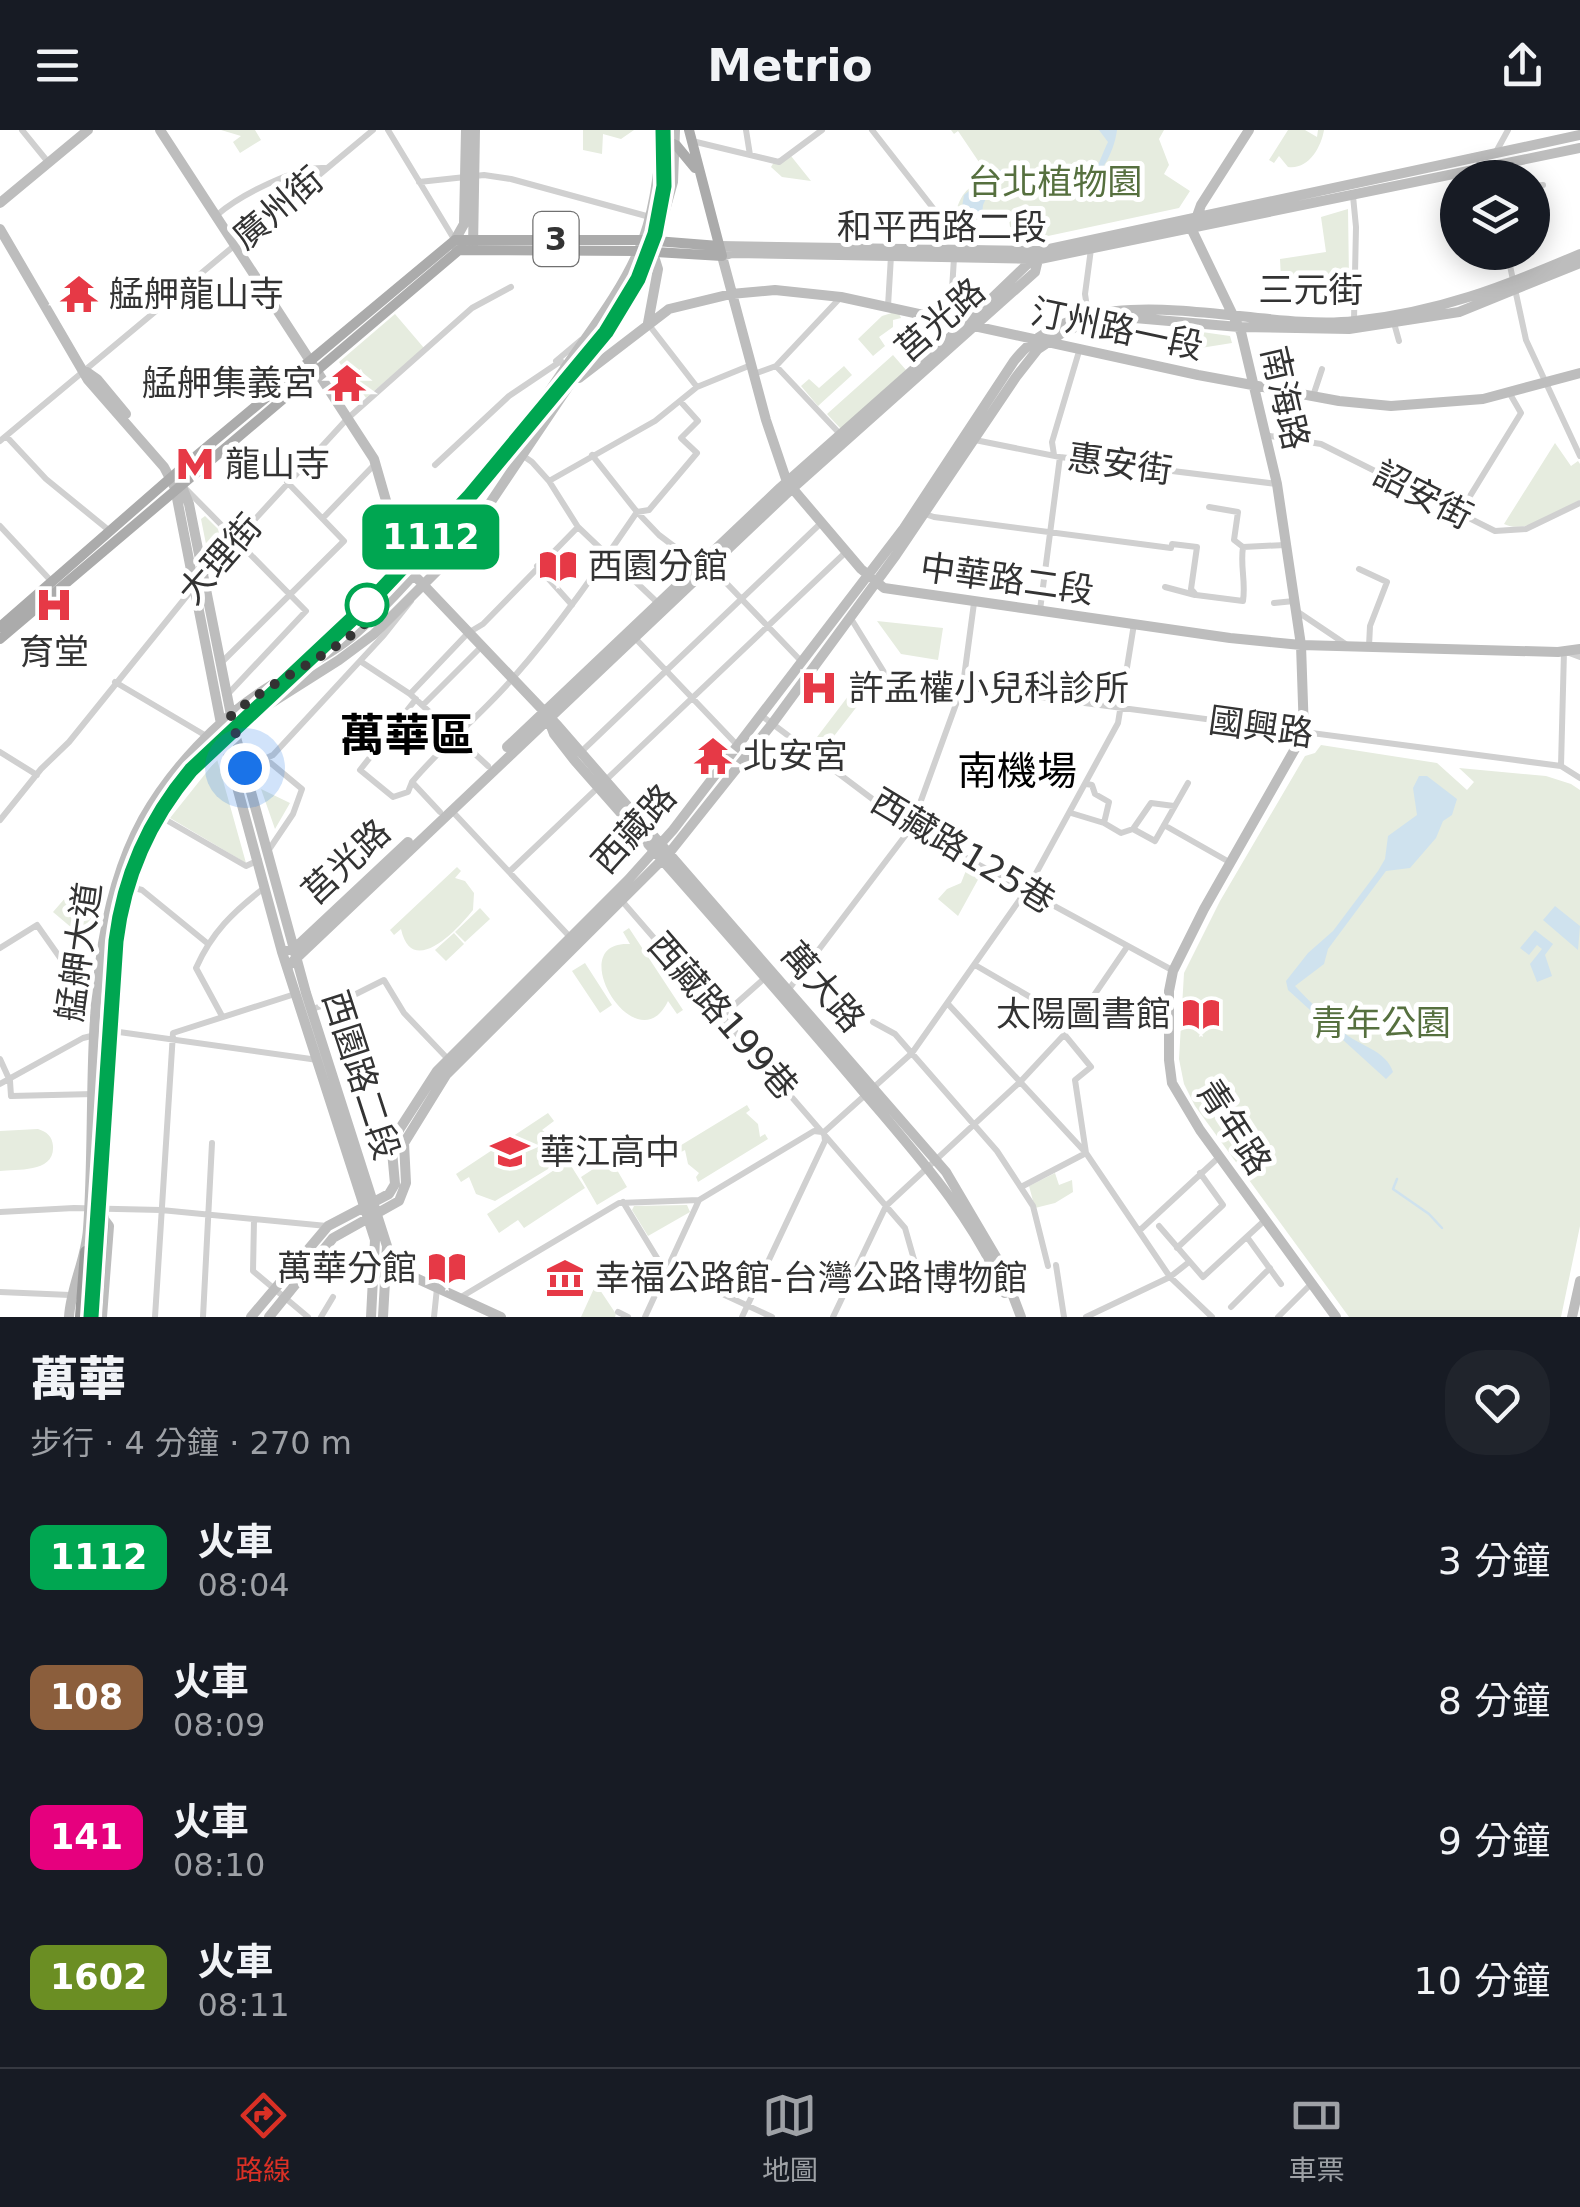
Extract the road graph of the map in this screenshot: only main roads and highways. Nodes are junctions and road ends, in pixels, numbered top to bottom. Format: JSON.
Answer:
{"nodes":[{"id":1,"x":662,"y":134,"type":"edge"},
{"id":2,"x":690,"y":135,"type":"edge"},
{"id":3,"x":701,"y":180,"type":"junction"},
{"id":4,"x":720,"y":251,"type":"joint"},
{"id":5,"x":176,"y":481,"type":"junction"},
{"id":6,"x":0,"y":627,"type":"edge"},
{"id":7,"x":0,"y":638,"type":"edge"},
{"id":8,"x":103,"y":1214,"type":"road end"},
{"id":9,"x":86,"y":1252,"type":"road end"},
{"id":10,"x":81,"y":1317,"type":"edge"},
{"id":11,"x":99,"y":1317,"type":"edge"}],
"edges":[{"from":1,"to":3,"type":"main road","name":"中華路二段"},
{"from":2,"to":3,"type":"main road","name":"中華路二段"},
{"from":3,"to":4,"type":"main road","name":"中華路二段"},
{"from":4,"to":5,"type":"main road","name":"和平西路二段","number":"3"},
{"from":5,"to":6,"type":"main road"},
{"from":5,"to":7,"type":"main road"},
{"from":8,"to":11,"type":"highway","name":"艋舺大道"},
{"from":9,"to":10,"type":"highway","name":"艋舺大道"}]}
